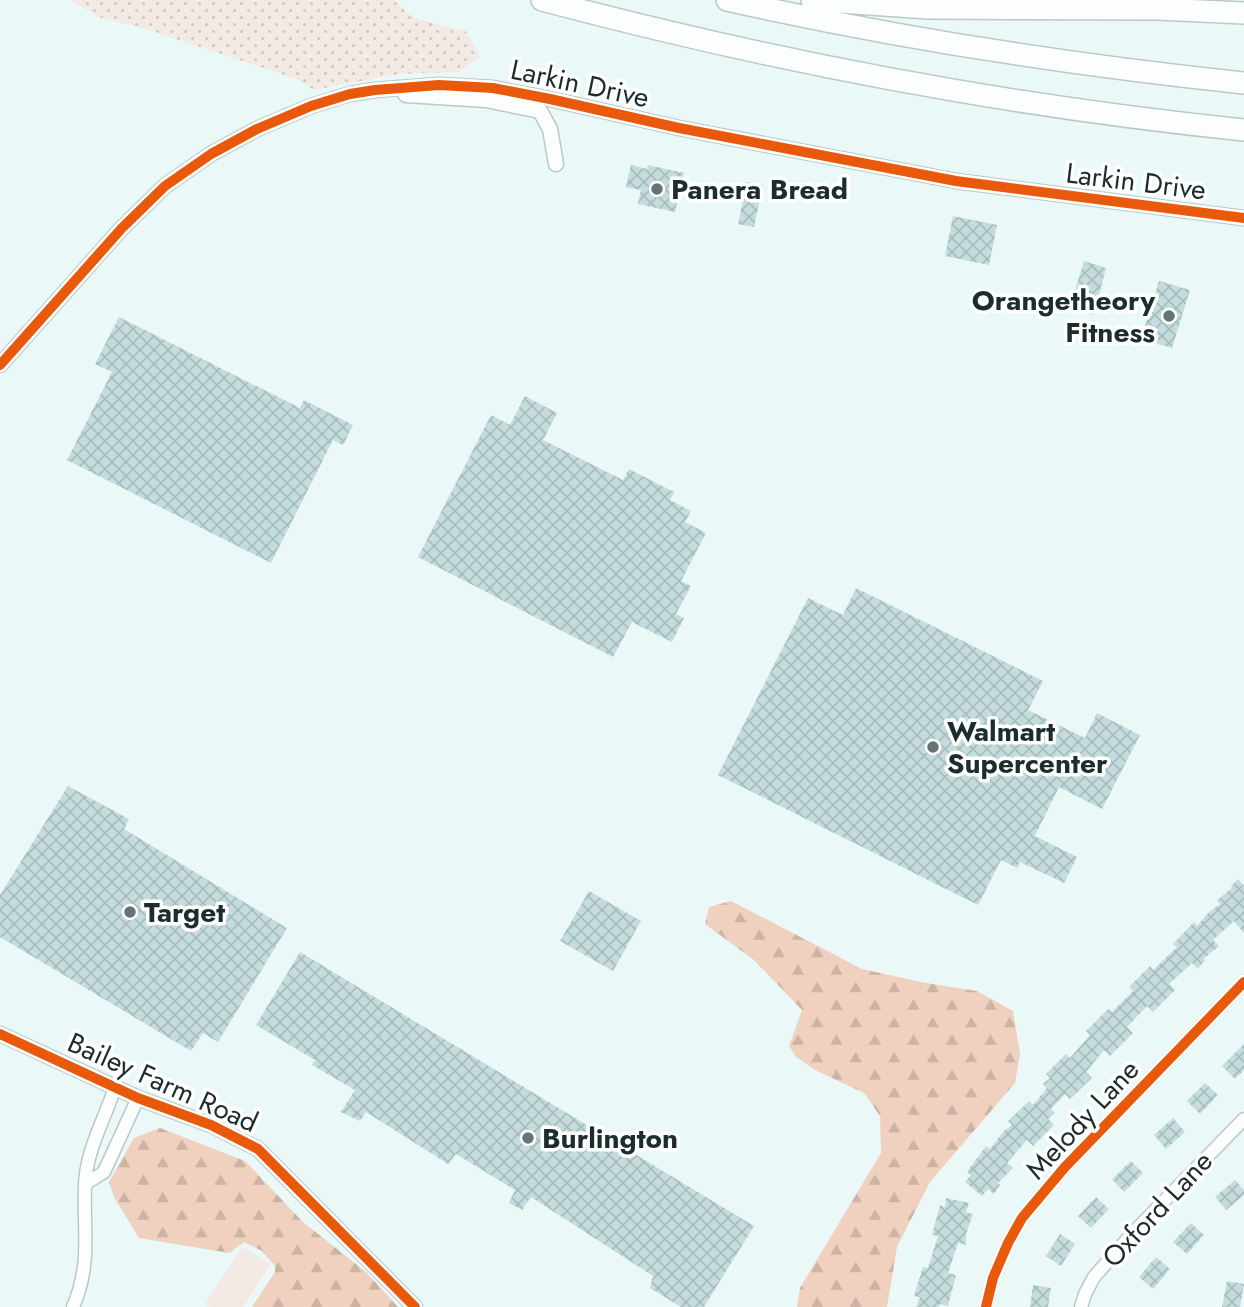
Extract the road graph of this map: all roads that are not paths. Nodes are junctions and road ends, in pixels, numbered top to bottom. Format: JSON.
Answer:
{"nodes":[{"id":1,"x":542,"y":0,"type":"edge"},
{"id":2,"x":727,"y":0,"type":"edge"},
{"id":3,"x":812,"y":0,"type":"edge"},
{"id":4,"x":1244,"y":13,"type":"edge"},
{"id":5,"x":1244,"y":83,"type":"edge"},
{"id":6,"x":401,"y":88,"type":"junction"},
{"id":7,"x":1082,"y":110,"type":"junction"},
{"id":8,"x":1244,"y":130,"type":"edge"},
{"id":9,"x":1244,"y":143,"type":"edge"},
{"id":10,"x":556,"y":164,"type":"dead end"},
{"id":11,"x":1244,"y":218,"type":"edge"},
{"id":12,"x":0,"y":365,"type":"edge"},
{"id":13,"x":1244,"y":982,"type":"edge"},
{"id":14,"x":0,"y":1034,"type":"edge"},
{"id":15,"x":115,"y":1087,"type":"junction"},
{"id":16,"x":138,"y":1098,"type":"junction"},
{"id":17,"x":1244,"y":1118,"type":"edge"},
{"id":18,"x":85,"y":1184,"type":"junction"},
{"id":19,"x":73,"y":1307,"type":"edge"},
{"id":20,"x":415,"y":1307,"type":"edge"},
{"id":21,"x":986,"y":1307,"type":"edge"},
{"id":22,"x":1082,"y":1307,"type":"edge"}],
"edges":[{"from":1,"to":7,"type":"highway"},
{"from":2,"to":5,"type":"highway"},
{"from":3,"to":4,"type":"highway"},
{"from":6,"to":10,"type":"street"},
{"from":6,"to":11,"type":"street","name":"Larkin Drive"},
{"from":6,"to":12,"type":"street","name":"Larkin Drive"},
{"from":7,"to":8,"type":"highway"},
{"from":7,"to":9,"type":"highway"},
{"from":13,"to":21,"type":"street","name":"Melody Lane"},
{"from":14,"to":15,"type":"street","name":"Bailey Farm Road"},
{"from":15,"to":16,"type":"street","name":"Bailey Farm Road"},
{"from":15,"to":18,"type":"street"},
{"from":16,"to":18,"type":"street"},
{"from":16,"to":20,"type":"street","name":"Bailey Farm Road"},
{"from":17,"to":22,"type":"street","name":"Oxford Lane"},
{"from":18,"to":19,"type":"street"}]}
